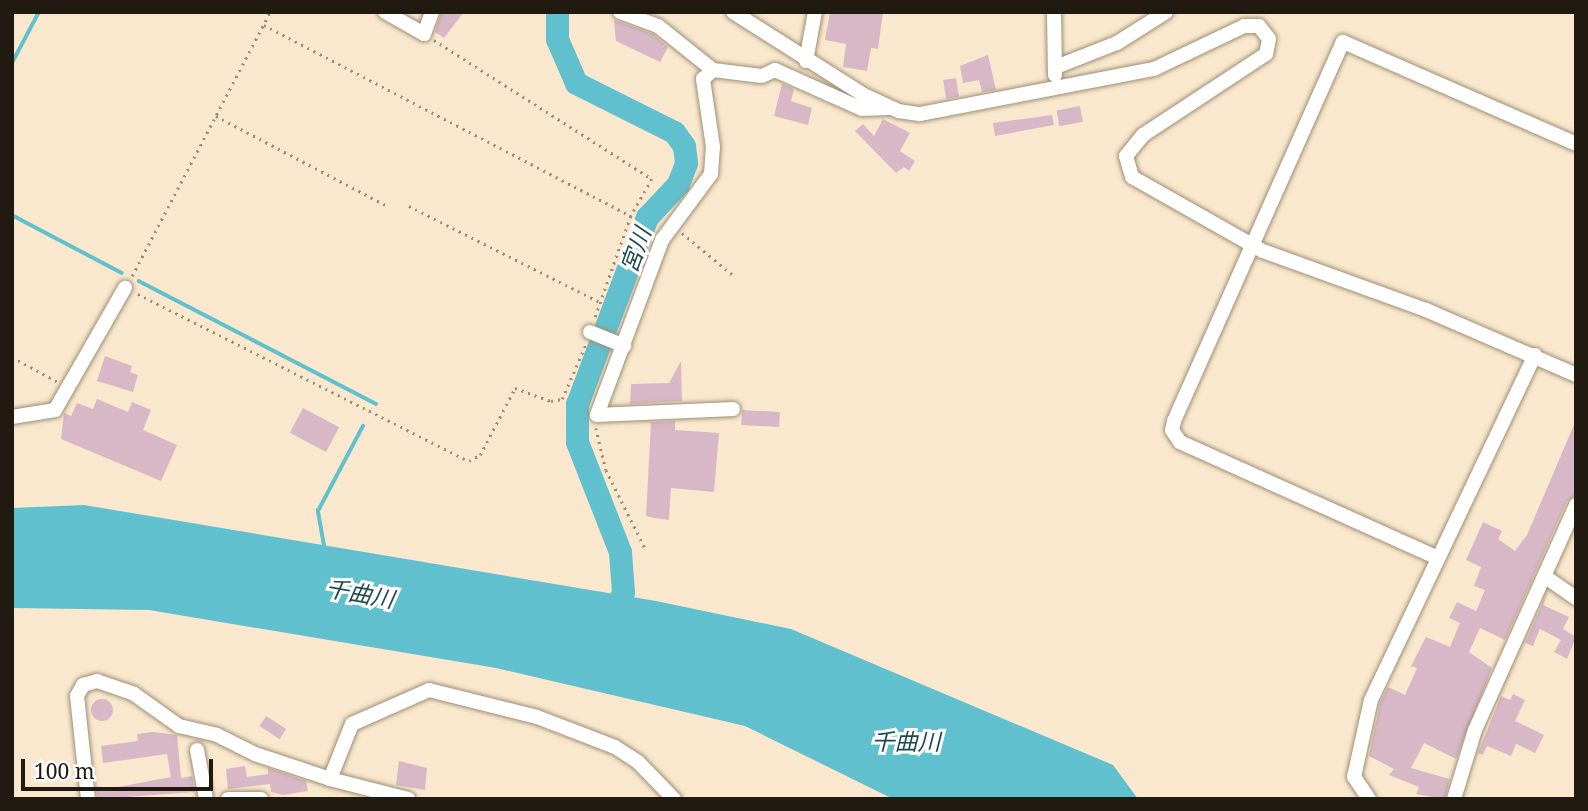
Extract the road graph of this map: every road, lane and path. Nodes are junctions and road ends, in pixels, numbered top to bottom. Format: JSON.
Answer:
{"nodes":[{"id":1,"x":270,"y":12,"type":"edge"},
{"id":2,"x":385,"y":12,"type":"edge"},
{"id":3,"x":432,"y":12,"type":"edge"},
{"id":4,"x":620,"y":12,"type":"edge"},
{"id":5,"x":733,"y":12,"type":"edge"},
{"id":6,"x":815,"y":12,"type":"edge"},
{"id":7,"x":1054,"y":12,"type":"edge"},
{"id":8,"x":1166,"y":12,"type":"edge"},
{"id":9,"x":263,"y":25,"type":"junction"},
{"id":10,"x":424,"y":34,"type":"junction"},
{"id":11,"x":781,"y":45,"type":"junction"},
{"id":12,"x":806,"y":61,"type":"junction"},
{"id":13,"x":1056,"y":68,"type":"junction"},
{"id":14,"x":713,"y":69,"type":"junction"},
{"id":15,"x":775,"y":70,"type":"junction"},
{"id":16,"x":1052,"y":90,"type":"junction"},
{"id":17,"x":888,"y":107,"type":"junction"},
{"id":18,"x":216,"y":116,"type":"junction"},
{"id":19,"x":1576,"y":144,"type":"edge"},
{"id":20,"x":409,"y":206,"type":"dead end"},
{"id":21,"x":389,"y":207,"type":"dead end"},
{"id":22,"x":631,"y":216,"type":"junction"},
{"id":23,"x":671,"y":225,"type":"junction"},
{"id":24,"x":1250,"y":245,"type":"junction"},
{"id":25,"x":733,"y":275,"type":"dead end"},
{"id":26,"x":125,"y":288,"type":"junction"},
{"id":27,"x":600,"y":302,"type":"junction"},
{"id":28,"x":592,"y":333,"type":"junction"},
{"id":29,"x":618,"y":343,"type":"junction"},
{"id":30,"x":1535,"y":355,"type":"junction"},
{"id":31,"x":12,"y":357,"type":"edge"},
{"id":32,"x":1576,"y":374,"type":"edge"},
{"id":33,"x":70,"y":388,"type":"junction"},
{"id":34,"x":733,"y":409,"type":"dead end"},
{"id":35,"x":597,"y":415,"type":"junction"},
{"id":36,"x":12,"y":417,"type":"edge"},
{"id":37,"x":1576,"y":505,"type":"edge"},
{"id":38,"x":646,"y":550,"type":"dead end"},
{"id":39,"x":1438,"y":558,"type":"junction"},
{"id":40,"x":1547,"y":578,"type":"junction"},
{"id":41,"x":1576,"y":598,"type":"edge"},
{"id":42,"x":197,"y":750,"type":"dead end"},
{"id":43,"x":330,"y":779,"type":"junction"},
{"id":44,"x":88,"y":799,"type":"edge"},
{"id":45,"x":206,"y":799,"type":"edge"},
{"id":46,"x":228,"y":799,"type":"edge"},
{"id":47,"x":261,"y":799,"type":"edge"},
{"id":48,"x":408,"y":799,"type":"edge"},
{"id":49,"x":674,"y":799,"type":"edge"},
{"id":50,"x":1369,"y":799,"type":"edge"},
{"id":51,"x":1454,"y":799,"type":"edge"}],
"edges":[{"from":1,"to":9,"type":"path"},
{"from":2,"to":10,"type":"street"},
{"from":3,"to":10,"type":"street"},
{"from":4,"to":14,"type":"street"},
{"from":5,"to":11,"type":"street"},
{"from":6,"to":12,"type":"street"},
{"from":7,"to":13,"type":"street"},
{"from":8,"to":13,"type":"street"},
{"from":9,"to":18,"type":"path"},
{"from":9,"to":22,"type":"path"},
{"from":10,"to":22,"type":"path"},
{"from":11,"to":12,"type":"street"},
{"from":11,"to":15,"type":"street"},
{"from":12,"to":17,"type":"street"},
{"from":13,"to":16,"type":"street"},
{"from":14,"to":15,"type":"street"},
{"from":14,"to":23,"type":"street"},
{"from":15,"to":17,"type":"street"},
{"from":16,"to":17,"type":"street"},
{"from":16,"to":24,"type":"street"},
{"from":18,"to":21,"type":"path"},
{"from":18,"to":26,"type":"path"},
{"from":19,"to":24,"type":"street"},
{"from":20,"to":27,"type":"path"},
{"from":22,"to":27,"type":"path"},
{"from":23,"to":25,"type":"path"},
{"from":23,"to":29,"type":"street"},
{"from":24,"to":30,"type":"street"},
{"from":24,"to":39,"type":"street"},
{"from":26,"to":28,"type":"path"},
{"from":26,"to":33,"type":"street"},
{"from":27,"to":28,"type":"path"},
{"from":28,"to":29,"type":"street"},
{"from":29,"to":35,"type":"street"},
{"from":30,"to":32,"type":"street"},
{"from":30,"to":39,"type":"street"},
{"from":31,"to":33,"type":"path"},
{"from":33,"to":36,"type":"street"},
{"from":34,"to":35,"type":"street"},
{"from":35,"to":38,"type":"path"},
{"from":37,"to":40,"type":"street"},
{"from":39,"to":50,"type":"street"},
{"from":40,"to":41,"type":"street"},
{"from":40,"to":51,"type":"street"},
{"from":42,"to":45,"type":"street"},
{"from":43,"to":44,"type":"street"},
{"from":43,"to":48,"type":"street"},
{"from":43,"to":49,"type":"street"},
{"from":46,"to":47,"type":"street"}]}
